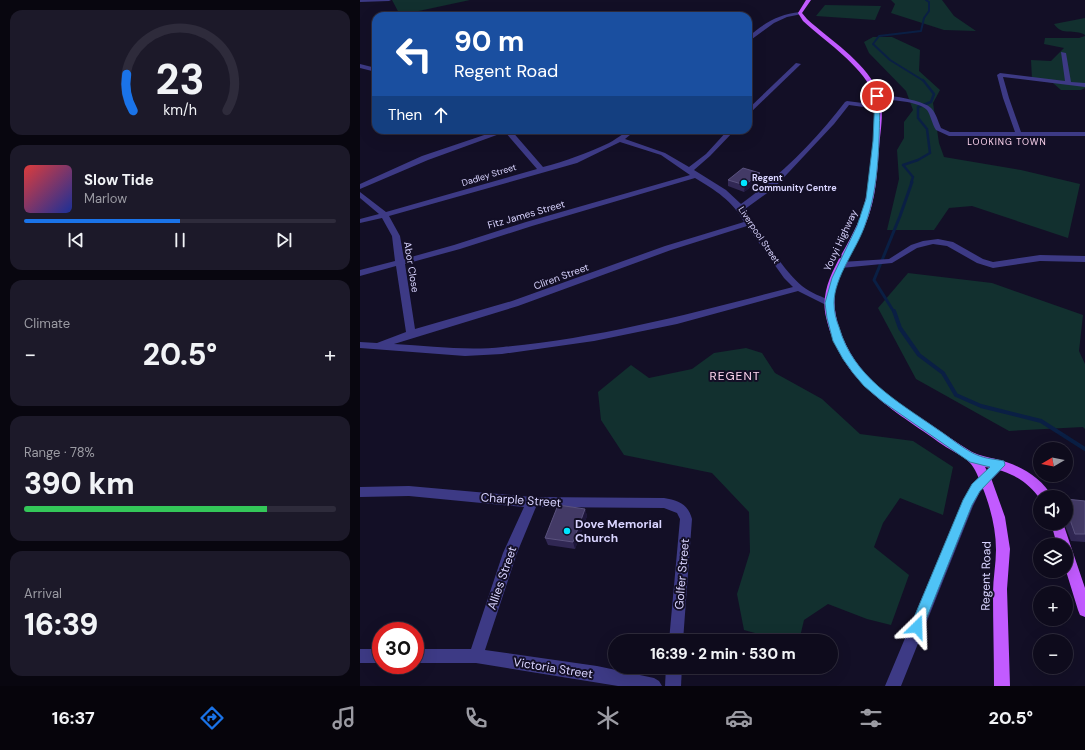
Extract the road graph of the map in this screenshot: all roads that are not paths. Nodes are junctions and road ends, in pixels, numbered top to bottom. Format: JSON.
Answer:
{"nodes":[{"id":1,"x":389,"y":0,"type":"edge"},
{"id":2,"x":809,"y":0,"type":"edge"},
{"id":3,"x":360,"y":1,"type":"edge"},
{"id":4,"x":800,"y":13,"type":"junction"},
{"id":5,"x":752,"y":36,"type":"edge"},
{"id":6,"x":1063,"y":53,"type":"dead end"},
{"id":7,"x":798,"y":64,"type":"dead end"},
{"id":8,"x":360,"y":66,"type":"edge"},
{"id":9,"x":372,"y":69,"type":"edge"},
{"id":10,"x":1068,"y":82,"type":"junction"},
{"id":11,"x":1085,"y":85,"type":"edge"},
{"id":12,"x":878,"y":97,"type":"junction"},
{"id":13,"x":878,"y":107,"type":"junction"},
{"id":14,"x":752,"y":110,"type":"edge"},
{"id":15,"x":494,"y":134,"type":"edge"},
{"id":16,"x":510,"y":134,"type":"edge"},
{"id":17,"x":628,"y":134,"type":"edge"},
{"id":18,"x":728,"y":134,"type":"edge"},
{"id":19,"x":1085,"y":134,"type":"edge"},
{"id":20,"x":1019,"y":135,"type":"junction"},
{"id":21,"x":621,"y":140,"type":"junction"},
{"id":22,"x":542,"y":170,"type":"junction"},
{"id":23,"x":690,"y":170,"type":"junction"},
{"id":24,"x":698,"y":175,"type":"junction"},
{"id":25,"x":360,"y":187,"type":"edge"},
{"id":26,"x":360,"y":194,"type":"edge"},
{"id":27,"x":741,"y":208,"type":"junction"},
{"id":28,"x":384,"y":214,"type":"junction"},
{"id":29,"x":360,"y":221,"type":"edge"},
{"id":30,"x":749,"y":224,"type":"junction"},
{"id":31,"x":1085,"y":259,"type":"edge"},
{"id":32,"x":401,"y":261,"type":"junction"},
{"id":33,"x":841,"y":265,"type":"junction"},
{"id":34,"x":360,"y":272,"type":"edge"},
{"id":35,"x":799,"y":288,"type":"junction"},
{"id":36,"x":830,"y":303,"type":"junction"},
{"id":37,"x":411,"y":333,"type":"junction"},
{"id":38,"x":360,"y":345,"type":"edge"},
{"id":39,"x":378,"y":346,"type":"junction"},
{"id":40,"x":974,"y":459,"type":"junction"},
{"id":41,"x":1000,"y":465,"type":"junction"},
{"id":42,"x":985,"y":478,"type":"junction"},
{"id":43,"x":1041,"y":490,"type":"edge"},
{"id":44,"x":360,"y":492,"type":"edge"},
{"id":45,"x":532,"y":502,"type":"junction"},
{"id":46,"x":681,"y":508,"type":"joint"},
{"id":47,"x":1073,"y":573,"type":"edge"},
{"id":48,"x":1085,"y":610,"type":"edge"},
{"id":49,"x":677,"y":634,"type":"edge"},
{"id":50,"x":360,"y":656,"type":"edge"},
{"id":51,"x":372,"y":656,"type":"edge"},
{"id":52,"x":424,"y":656,"type":"edge"},
{"id":53,"x":476,"y":656,"type":"junction"},
{"id":54,"x":673,"y":674,"type":"edge"},
{"id":55,"x":654,"y":686,"type":"edge"},
{"id":56,"x":672,"y":686,"type":"edge"},
{"id":57,"x":893,"y":686,"type":"edge"},
{"id":58,"x":1002,"y":686,"type":"edge"}],
"edges":[{"from":1,"to":3,"type":"street"},
{"from":2,"to":4,"type":"main road"},
{"from":4,"to":5,"type":"street"},
{"from":4,"to":12,"type":"main road"},
{"from":6,"to":10,"type":"street"},
{"from":7,"to":14,"type":"street"},
{"from":8,"to":9,"type":"street"},
{"from":10,"to":11,"type":"street"},
{"from":10,"to":20,"type":"street"},
{"from":12,"to":13,"type":"main road","name":"Youyi Highway"},
{"from":12,"to":20,"type":"street"},
{"from":13,"to":27,"type":"street"},
{"from":13,"to":33,"type":"main road","name":"Youyi Highway"},
{"from":15,"to":25,"type":"street"},
{"from":16,"to":22,"type":"street"},
{"from":17,"to":21,"type":"street","name":"Dadley Street"},
{"from":18,"to":23,"type":"street"},
{"from":19,"to":20,"type":"street"},
{"from":21,"to":22,"type":"street","name":"Dadley Street"},
{"from":21,"to":23,"type":"street","name":"Liverpool Street"},
{"from":22,"to":28,"type":"street","name":"Dadley Street"},
{"from":23,"to":24,"type":"street","name":"Liverpool Street"},
{"from":24,"to":27,"type":"street","name":"Liverpool Street"},
{"from":24,"to":32,"type":"street","name":"Fitz James Street"},
{"from":26,"to":28,"type":"street","name":"Abor Close"},
{"from":27,"to":30,"type":"street","name":"Liverpool Street"},
{"from":28,"to":29,"type":"street","name":"Dadley Street"},
{"from":28,"to":32,"type":"street","name":"Abor Close"},
{"from":30,"to":35,"type":"street","name":"Liverpool Street"},
{"from":30,"to":37,"type":"street","name":"Cliren Street"},
{"from":31,"to":33,"type":"street"},
{"from":32,"to":34,"type":"street","name":"Fitz James Street"},
{"from":32,"to":37,"type":"street","name":"Abor Close"},
{"from":33,"to":36,"type":"main road","name":"Youyi Highway"},
{"from":35,"to":36,"type":"street","name":"Liverpool Street"},
{"from":35,"to":39,"type":"street"},
{"from":36,"to":40,"type":"main road","name":"Youyi Highway"},
{"from":37,"to":39,"type":"street","name":"Cliren Street"},
{"from":38,"to":39,"type":"street"},
{"from":40,"to":41,"type":"main road"},
{"from":40,"to":42,"type":"main road","name":"Regent Road"},
{"from":41,"to":42,"type":"street"},
{"from":41,"to":43,"type":"main road"},
{"from":42,"to":57,"type":"street"},
{"from":42,"to":58,"type":"main road","name":"Regent Road"},
{"from":44,"to":45,"type":"street","name":"Charple Street"},
{"from":45,"to":46,"type":"street","name":"Charple Street"},
{"from":45,"to":53,"type":"street","name":"Allies Street"},
{"from":46,"to":49,"type":"street","name":"Golfer Street"},
{"from":47,"to":48,"type":"main road"},
{"from":50,"to":51,"type":"street"},
{"from":52,"to":53,"type":"street","name":"Victoria Street"},
{"from":53,"to":55,"type":"street","name":"Victoria Street"},
{"from":54,"to":56,"type":"street"}]}
